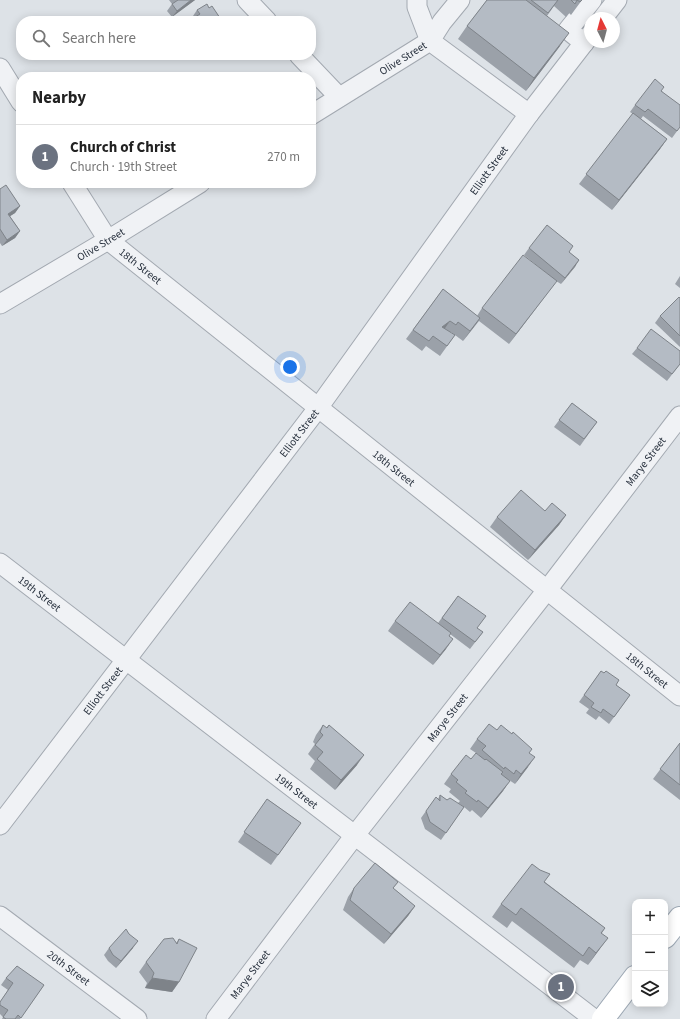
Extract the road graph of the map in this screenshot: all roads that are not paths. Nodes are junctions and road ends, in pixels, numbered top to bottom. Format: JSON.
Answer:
{"nodes":[{"id":1,"x":246,"y":0,"type":"edge"},
{"id":2,"x":417,"y":0,"type":"edge"},
{"id":3,"x":460,"y":0,"type":"edge"},
{"id":4,"x":592,"y":0,"type":"edge"},
{"id":5,"x":617,"y":0,"type":"edge"},
{"id":6,"x":570,"y":11,"type":"dead end"},
{"id":7,"x":608,"y":12,"type":"edge"},
{"id":8,"x":262,"y":16,"type":"edge"},
{"id":9,"x":568,"y":30,"type":"junction"},
{"id":10,"x":584,"y":38,"type":"edge"},
{"id":11,"x":430,"y":41,"type":"junction"},
{"id":12,"x":584,"y":43,"type":"edge"},
{"id":13,"x":304,"y":60,"type":"edge"},
{"id":14,"x":0,"y":68,"type":"edge"},
{"id":15,"x":315,"y":72,"type":"edge"},
{"id":16,"x":316,"y":73,"type":"edge"},
{"id":17,"x":16,"y":94,"type":"edge"},
{"id":18,"x":339,"y":97,"type":"junction"},
{"id":19,"x":316,"y":112,"type":"edge"},
{"id":20,"x":529,"y":114,"type":"junction"},
{"id":21,"x":75,"y":188,"type":"edge"},
{"id":22,"x":192,"y":188,"type":"edge"},
{"id":23,"x":108,"y":240,"type":"junction"},
{"id":24,"x":0,"y":304,"type":"edge"},
{"id":25,"x":318,"y":408,"type":"junction"},
{"id":26,"x":680,"y":416,"type":"edge"},
{"id":27,"x":0,"y":564,"type":"edge"},
{"id":28,"x":547,"y":590,"type":"junction"},
{"id":29,"x":126,"y":660,"type":"junction"},
{"id":30,"x":680,"y":696,"type":"edge"},
{"id":31,"x":0,"y":825,"type":"edge"},
{"id":32,"x":355,"y":835,"type":"junction"},
{"id":33,"x":0,"y":916,"type":"edge"},
{"id":34,"x":680,"y":918,"type":"edge"},
{"id":35,"x":667,"y":935,"type":"edge"},
{"id":36,"x":632,"y":981,"type":"edge"},
{"id":37,"x":137,"y":1019,"type":"edge"},
{"id":38,"x":216,"y":1019,"type":"edge"},
{"id":39,"x":594,"y":1019,"type":"edge"},
{"id":40,"x":603,"y":1019,"type":"edge"}],
"edges":[{"from":1,"to":8,"type":"street"},
{"from":2,"to":11,"type":"street"},
{"from":3,"to":11,"type":"street"},
{"from":4,"to":9,"type":"street"},
{"from":5,"to":7,"type":"street"},
{"from":6,"to":9,"type":"street"},
{"from":9,"to":10,"type":"street"},
{"from":11,"to":18,"type":"street","name":"Olive Street"},
{"from":11,"to":20,"type":"street","name":"Olive Street"},
{"from":12,"to":20,"type":"street","name":"Elliott Street"},
{"from":13,"to":15,"type":"street"},
{"from":14,"to":17,"type":"street"},
{"from":16,"to":18,"type":"street"},
{"from":18,"to":19,"type":"street","name":"Olive Street"},
{"from":20,"to":25,"type":"street","name":"Elliott Street"},
{"from":21,"to":23,"type":"street","name":"18th Street"},
{"from":22,"to":23,"type":"street","name":"Olive Street"},
{"from":23,"to":24,"type":"street","name":"Olive Street"},
{"from":23,"to":25,"type":"street","name":"18th Street"},
{"from":25,"to":28,"type":"street","name":"18th Street"},
{"from":25,"to":29,"type":"street","name":"Elliott Street"},
{"from":26,"to":28,"type":"street","name":"Marye Street"},
{"from":27,"to":29,"type":"street","name":"19th Street"},
{"from":28,"to":30,"type":"street","name":"18th Street"},
{"from":28,"to":32,"type":"street","name":"Marye Street"},
{"from":29,"to":31,"type":"street","name":"Elliott Street"},
{"from":29,"to":32,"type":"street","name":"19th Street"},
{"from":32,"to":38,"type":"street","name":"Marye Street"},
{"from":32,"to":39,"type":"street","name":"19th Street"},
{"from":33,"to":37,"type":"street","name":"20th Street"},
{"from":34,"to":35,"type":"main road"},
{"from":36,"to":40,"type":"main road"}]}
